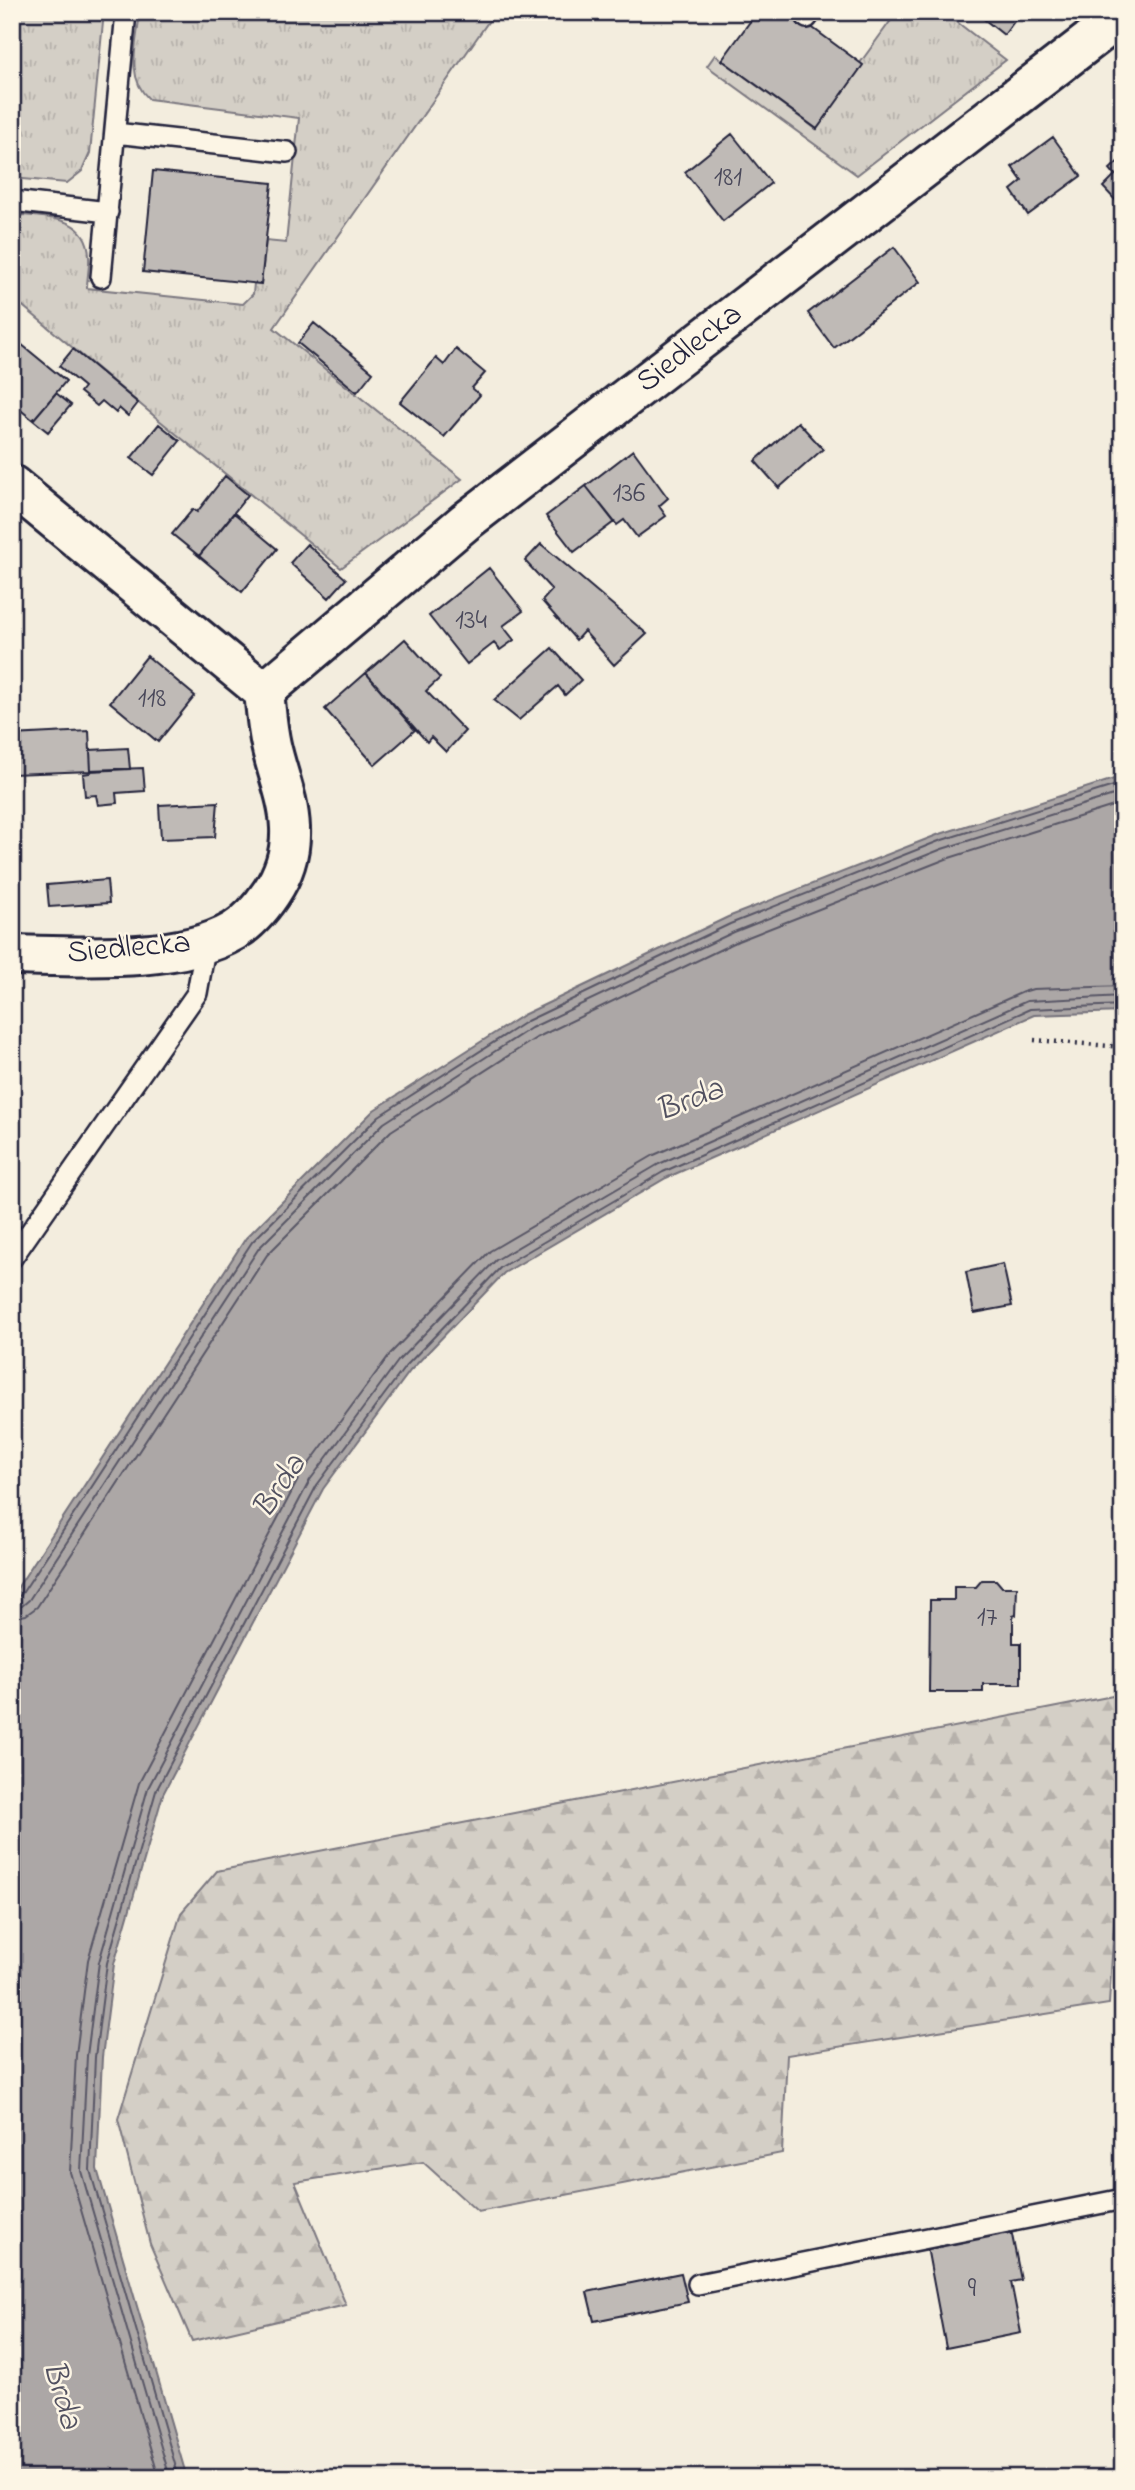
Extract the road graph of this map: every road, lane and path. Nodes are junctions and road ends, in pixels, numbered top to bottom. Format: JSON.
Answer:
{"nodes":[{"id":1,"x":126,"y":12,"type":"edge"},
{"id":2,"x":1123,"y":15,"type":"edge"},
{"id":3,"x":115,"y":134,"type":"junction"},
{"id":4,"x":287,"y":152,"type":"dead end"},
{"id":5,"x":12,"y":201,"type":"edge"},
{"id":6,"x":108,"y":212,"type":"junction"},
{"id":7,"x":101,"y":277,"type":"dead end"},
{"id":8,"x":12,"y":485,"type":"edge"},
{"id":9,"x":264,"y":692,"type":"junction"},
{"id":10,"x":206,"y":943,"type":"junction"},
{"id":11,"x":12,"y":955,"type":"edge"},
{"id":12,"x":1034,"y":1041,"type":"dead end"},
{"id":13,"x":1123,"y":1047,"type":"edge"},
{"id":14,"x":12,"y":1258,"type":"edge"},
{"id":15,"x":1123,"y":2199,"type":"edge"},
{"id":16,"x":698,"y":2284,"type":"dead end"}],
"edges":[{"from":1,"to":3,"type":"lane"},
{"from":2,"to":9,"type":"street","name":"Siedlecka"},
{"from":3,"to":4,"type":"lane"},
{"from":3,"to":6,"type":"lane"},
{"from":5,"to":6,"type":"lane"},
{"from":6,"to":7,"type":"lane"},
{"from":8,"to":9,"type":"street"},
{"from":9,"to":10,"type":"street","name":"Siedlecka"},
{"from":10,"to":11,"type":"street","name":"Siedlecka"},
{"from":10,"to":14,"type":"lane"},
{"from":12,"to":13,"type":"path"},
{"from":15,"to":16,"type":"lane"}]}
